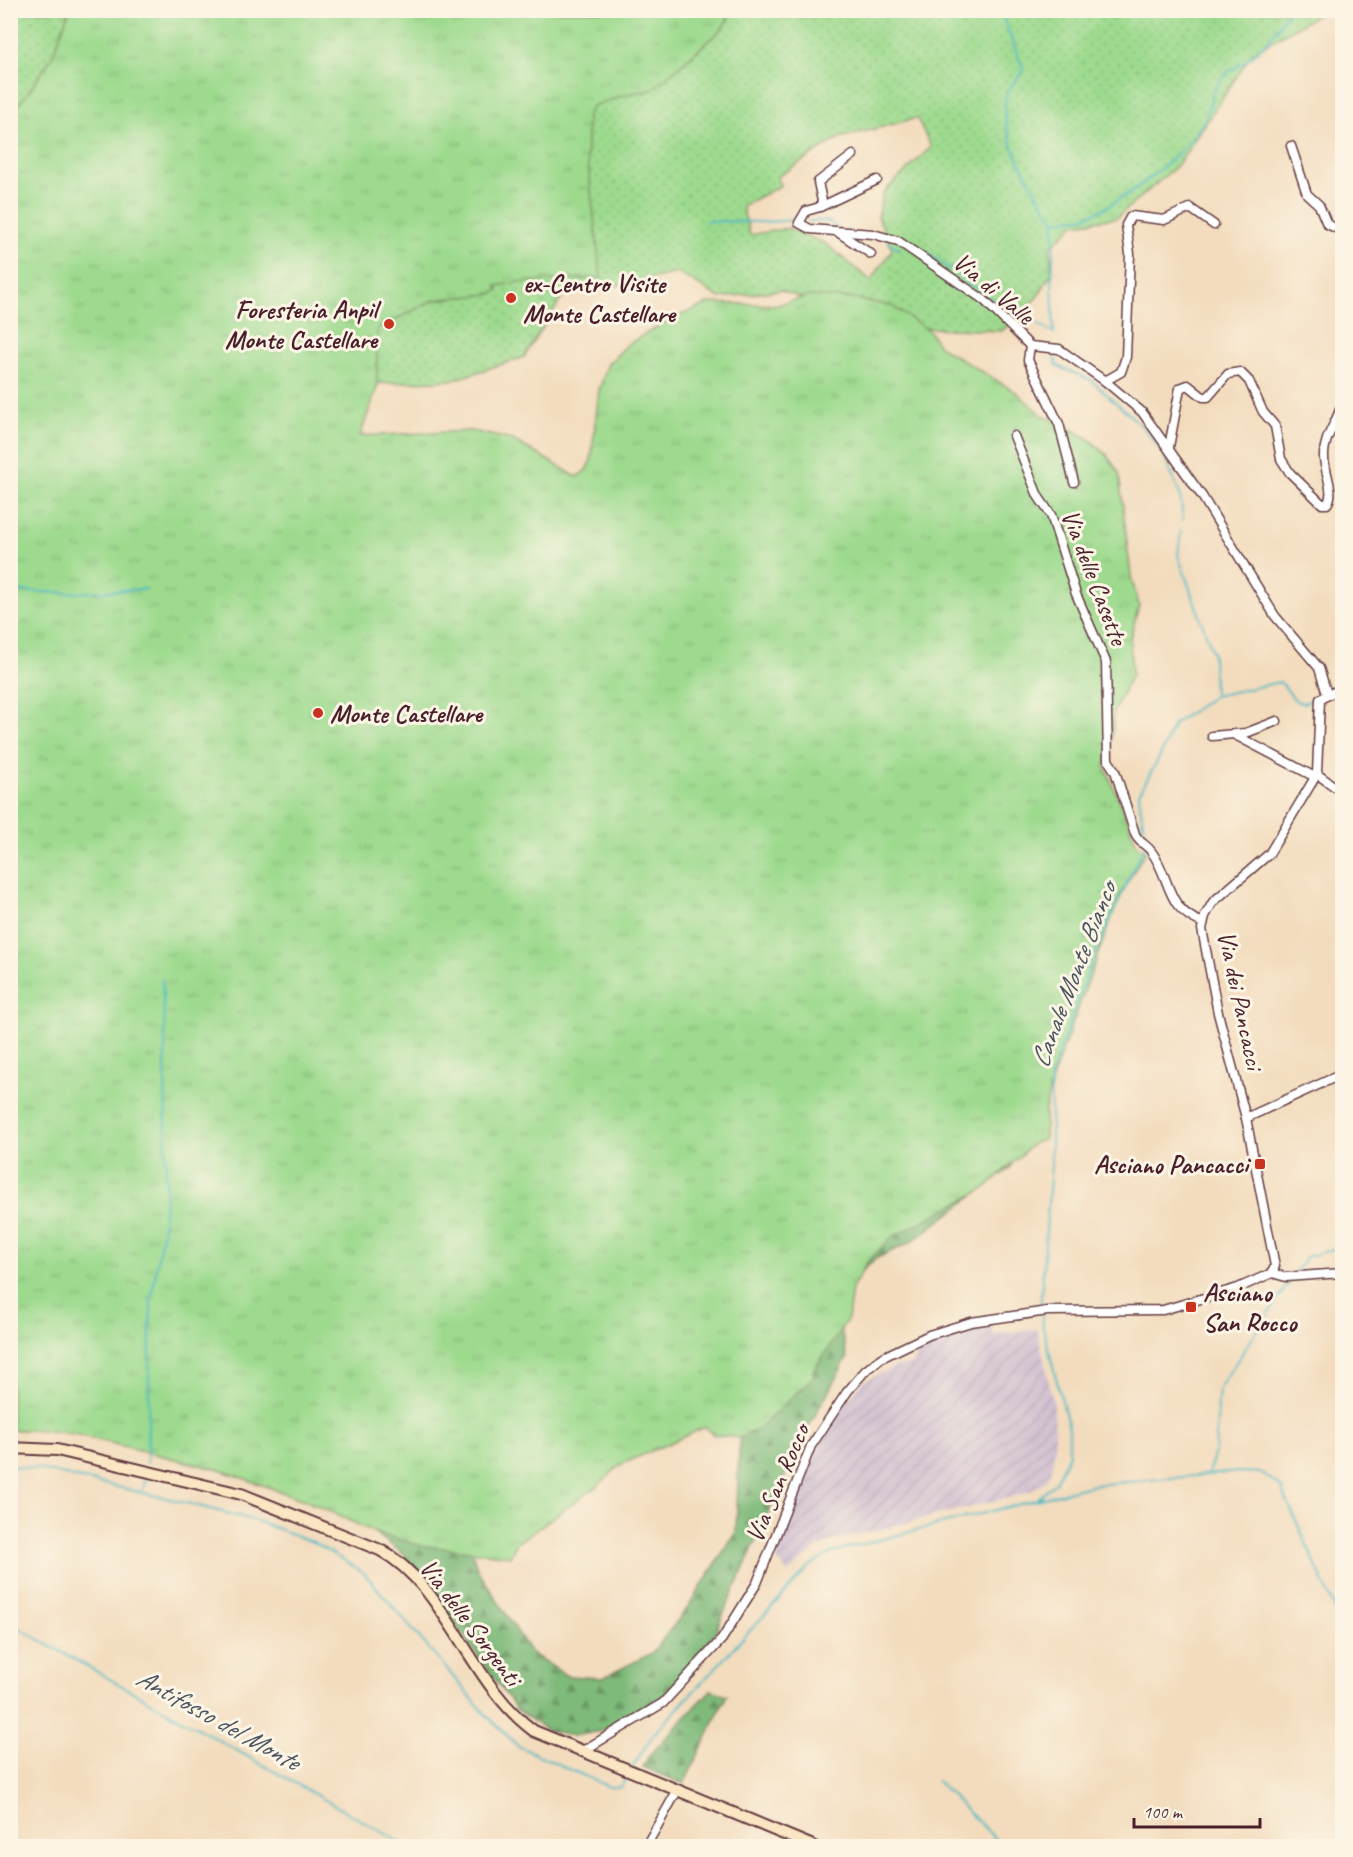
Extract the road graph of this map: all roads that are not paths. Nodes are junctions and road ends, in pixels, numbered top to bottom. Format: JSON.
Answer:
{"nodes":[{"id":1,"x":1292,"y":146,"type":"dead end"},
{"id":2,"x":853,"y":155,"type":"dead end"},
{"id":3,"x":877,"y":180,"type":"dead end"},
{"id":4,"x":820,"y":207,"type":"junction"},
{"id":5,"x":1214,"y":225,"type":"dead end"},
{"id":6,"x":1342,"y":231,"type":"edge"},
{"id":7,"x":838,"y":233,"type":"junction"},
{"id":8,"x":871,"y":254,"type":"dead end"},
{"id":9,"x":1030,"y":345,"type":"junction"},
{"id":10,"x":1105,"y":381,"type":"junction"},
{"id":11,"x":1342,"y":403,"type":"edge"},
{"id":12,"x":1014,"y":436,"type":"dead end"},
{"id":13,"x":1169,"y":447,"type":"junction"},
{"id":14,"x":1074,"y":482,"type":"dead end"},
{"id":15,"x":1342,"y":688,"type":"edge"},
{"id":16,"x":1327,"y":690,"type":"junction"},
{"id":17,"x":1277,"y":721,"type":"dead end"},
{"id":18,"x":1235,"y":735,"type":"junction"},
{"id":19,"x":1212,"y":736,"type":"dead end"},
{"id":20,"x":1316,"y":775,"type":"junction"},
{"id":21,"x":1342,"y":792,"type":"edge"},
{"id":22,"x":1203,"y":922,"type":"junction"},
{"id":23,"x":1342,"y":1074,"type":"edge"},
{"id":24,"x":1246,"y":1118,"type":"junction"},
{"id":25,"x":1272,"y":1273,"type":"junction"},
{"id":26,"x":1342,"y":1273,"type":"edge"},
{"id":27,"x":10,"y":1448,"type":"edge"},
{"id":28,"x":580,"y":1752,"type":"junction"},
{"id":29,"x":677,"y":1791,"type":"junction"},
{"id":30,"x":646,"y":1846,"type":"edge"},
{"id":31,"x":813,"y":1846,"type":"edge"}],
"edges":[{"from":1,"to":6,"type":"street"},
{"from":2,"to":4,"type":"street"},
{"from":3,"to":4,"type":"street"},
{"from":4,"to":7,"type":"street","name":"Via di Valle"},
{"from":5,"to":10,"type":"street"},
{"from":7,"to":8,"type":"street"},
{"from":7,"to":9,"type":"street","name":"Via di Valle"},
{"from":9,"to":10,"type":"street","name":"Via di Valle"},
{"from":9,"to":14,"type":"street","name":"Via delle Casette"},
{"from":10,"to":13,"type":"street","name":"Via di Valle"},
{"from":11,"to":13,"type":"street"},
{"from":12,"to":22,"type":"street","name":"Via delle Casette"},
{"from":13,"to":16,"type":"street","name":"Via di Valle"},
{"from":15,"to":16,"type":"street"},
{"from":16,"to":20,"type":"street"},
{"from":17,"to":18,"type":"street"},
{"from":18,"to":19,"type":"street"},
{"from":18,"to":20,"type":"street"},
{"from":20,"to":21,"type":"street"},
{"from":20,"to":22,"type":"street","name":"Via dei Pancacci"},
{"from":22,"to":24,"type":"street","name":"Via dei Pancacci"},
{"from":23,"to":24,"type":"street"},
{"from":24,"to":25,"type":"street","name":"Via dei Pancacci"},
{"from":25,"to":26,"type":"street"},
{"from":25,"to":28,"type":"street","name":"Via San Rocco"},
{"from":27,"to":28,"type":"main road","name":"Via delle Sorgenti"},
{"from":28,"to":29,"type":"main road","name":"Via delle Sorgenti"},
{"from":29,"to":30,"type":"street"},
{"from":29,"to":31,"type":"main road","name":"Via delle Sorgenti"}]}
